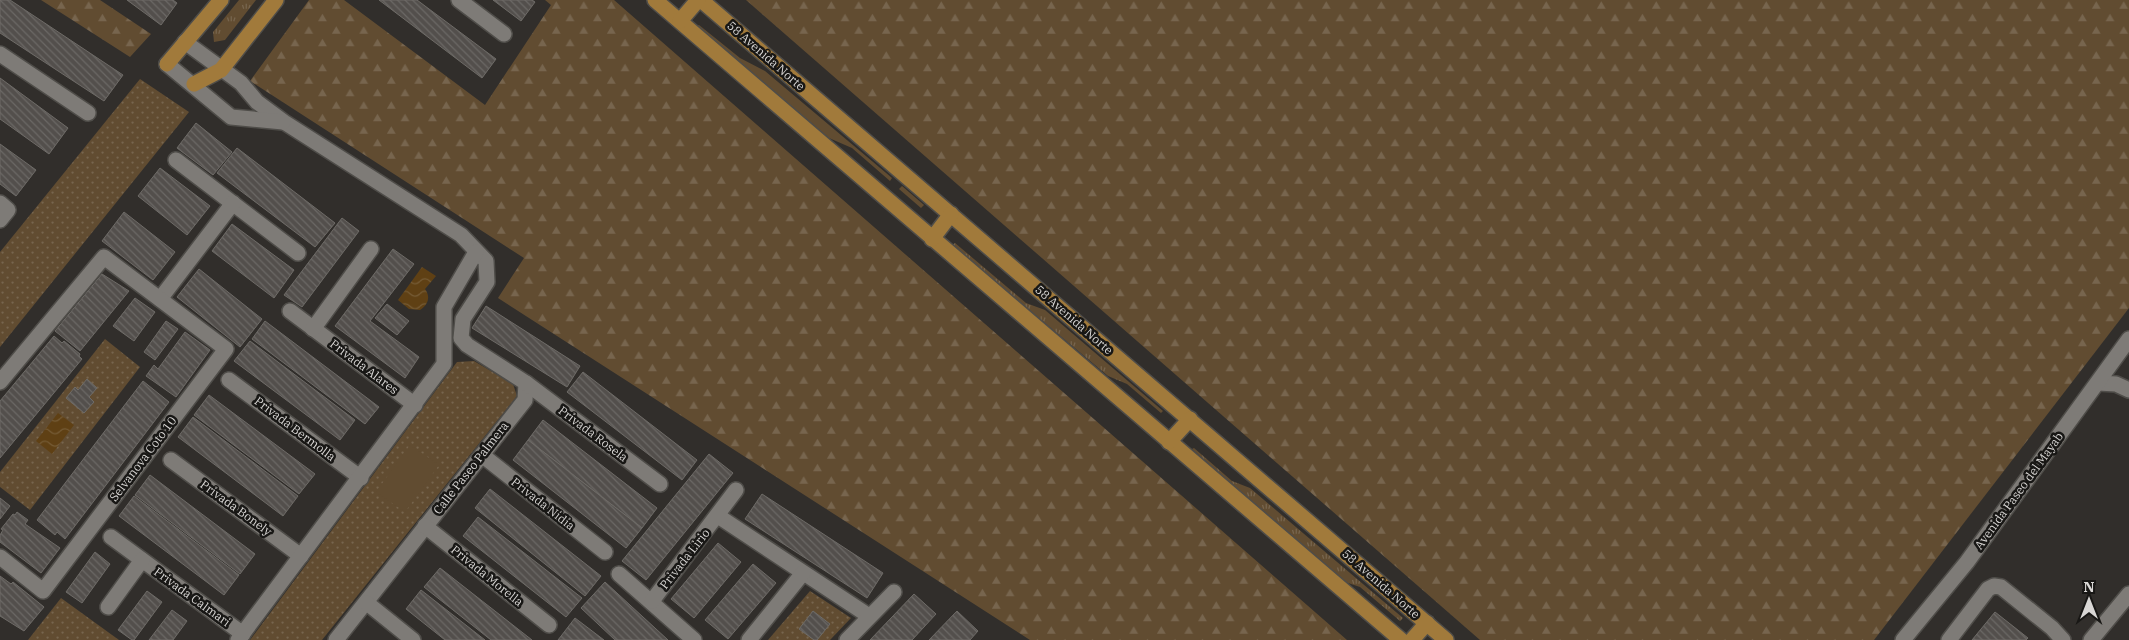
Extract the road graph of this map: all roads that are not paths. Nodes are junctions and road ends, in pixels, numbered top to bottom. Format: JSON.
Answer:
{"nodes":[{"id":1,"x":221,"y":0,"type":"edge"},
{"id":2,"x":276,"y":0,"type":"edge"},
{"id":3,"x":459,"y":0,"type":"edge"},
{"id":4,"x":655,"y":0,"type":"edge"},
{"id":5,"x":699,"y":0,"type":"edge"},
{"id":6,"x":680,"y":21,"type":"junction"},
{"id":7,"x":504,"y":34,"type":"dead end"},
{"id":8,"x":186,"y":42,"type":"junction"},
{"id":9,"x":0,"y":54,"type":"edge"},
{"id":10,"x":167,"y":64,"type":"joint"},
{"id":11,"x":221,"y":70,"type":"junction"},
{"id":12,"x":194,"y":84,"type":"junction"},
{"id":13,"x":88,"y":113,"type":"dead end"},
{"id":14,"x":284,"y":122,"type":"junction"},
{"id":15,"x":176,"y":160,"type":"dead end"},
{"id":16,"x":0,"y":203,"type":"edge"},
{"id":17,"x":233,"y":203,"type":"junction"},
{"id":18,"x":951,"y":214,"type":"junction"},
{"id":19,"x":0,"y":220,"type":"edge"},
{"id":20,"x":932,"y":239,"type":"junction"},
{"id":21,"x":371,"y":249,"type":"dead end"},
{"id":22,"x":476,"y":252,"type":"junction"},
{"id":23,"x":298,"y":253,"type":"dead end"},
{"id":24,"x":160,"y":299,"type":"junction"},
{"id":25,"x":290,"y":311,"type":"dead end"},
{"id":26,"x":313,"y":329,"type":"junction"},
{"id":27,"x":2129,"y":339,"type":"edge"},
{"id":28,"x":229,"y":380,"type":"dead end"},
{"id":29,"x":0,"y":382,"type":"edge"},
{"id":30,"x":526,"y":383,"type":"junction"},
{"id":31,"x":2098,"y":383,"type":"junction"},
{"id":32,"x":2129,"y":390,"type":"edge"},
{"id":33,"x":415,"y":405,"type":"junction"},
{"id":34,"x":1190,"y":419,"type":"junction"},
{"id":35,"x":1169,"y":442,"type":"junction"},
{"id":36,"x":482,"y":455,"type":"junction"},
{"id":37,"x":171,"y":460,"type":"dead end"},
{"id":38,"x":361,"y":478,"type":"junction"},
{"id":39,"x":660,"y":484,"type":"dead end"},
{"id":40,"x":736,"y":490,"type":"dead end"},
{"id":41,"x":718,"y":516,"type":"junction"},
{"id":42,"x":425,"y":526,"type":"junction"},
{"id":43,"x":111,"y":538,"type":"dead end"},
{"id":44,"x":605,"y":552,"type":"dead end"},
{"id":45,"x":301,"y":556,"type":"junction"},
{"id":46,"x":0,"y":557,"type":"edge"},
{"id":47,"x":142,"y":560,"type":"junction"},
{"id":48,"x":803,"y":573,"type":"junction"},
{"id":49,"x":619,"y":574,"type":"dead end"},
{"id":50,"x":894,"y":592,"type":"dead end"},
{"id":51,"x":2129,"y":594,"type":"edge"},
{"id":52,"x":652,"y":601,"type":"junction"},
{"id":53,"x":366,"y":603,"type":"junction"},
{"id":54,"x":108,"y":607,"type":"dead end"},
{"id":55,"x":869,"y":616,"type":"junction"},
{"id":56,"x":1427,"y":623,"type":"junction"},
{"id":57,"x":549,"y":626,"type":"dead end"},
{"id":58,"x":2048,"y":634,"type":"edge"},
{"id":59,"x":241,"y":637,"type":"edge"},
{"id":60,"x":2098,"y":638,"type":"edge"},
{"id":61,"x":336,"y":640,"type":"edge"},
{"id":62,"x":413,"y":640,"type":"edge"},
{"id":63,"x":694,"y":640,"type":"edge"},
{"id":64,"x":749,"y":640,"type":"edge"},
{"id":65,"x":848,"y":640,"type":"edge"},
{"id":66,"x":1401,"y":640,"type":"edge"},
{"id":67,"x":1412,"y":640,"type":"edge"},
{"id":68,"x":1446,"y":640,"type":"edge"},
{"id":69,"x":1903,"y":640,"type":"edge"},
{"id":70,"x":1949,"y":640,"type":"edge"},
{"id":71,"x":2063,"y":640,"type":"edge"}],
"edges":[{"from":1,"to":8,"type":"main road"},
{"from":2,"to":11,"type":"main road"},
{"from":3,"to":7,"type":"street"},
{"from":4,"to":6,"type":"main road"},
{"from":5,"to":6,"type":"main road"},
{"from":5,"to":18,"type":"main road","name":"58 Avenida Norte"},
{"from":6,"to":20,"type":"main road"},
{"from":8,"to":10,"type":"main road"},
{"from":8,"to":11,"type":"street"},
{"from":9,"to":13,"type":"street"},
{"from":10,"to":12,"type":"street"},
{"from":11,"to":12,"type":"main road"},
{"from":11,"to":14,"type":"street"},
{"from":12,"to":14,"type":"street"},
{"from":14,"to":22,"type":"street"},
{"from":15,"to":17,"type":"street"},
{"from":16,"to":19,"type":"street"},
{"from":17,"to":23,"type":"street"},
{"from":17,"to":24,"type":"street"},
{"from":18,"to":20,"type":"main road"},
{"from":18,"to":34,"type":"main road","name":"58 Avenida Norte"},
{"from":20,"to":35,"type":"main road"},
{"from":21,"to":26,"type":"street"},
{"from":22,"to":30,"type":"street"},
{"from":22,"to":33,"type":"street"},
{"from":24,"to":29,"type":"street","name":"Selvanova Coto 10"},
{"from":24,"to":46,"type":"street","name":"Selvanova Coto 10"},
{"from":25,"to":26,"type":"street","name":"Privada Alares"},
{"from":26,"to":33,"type":"street","name":"Privada Alares"},
{"from":27,"to":31,"type":"street","name":"Avenida Paseo del Mayab"},
{"from":28,"to":38,"type":"street","name":"Privada Bermolla"},
{"from":30,"to":36,"type":"street","name":"Calle Paseo Palmera"},
{"from":30,"to":39,"type":"street","name":"Privada Rosela"},
{"from":31,"to":32,"type":"street"},
{"from":31,"to":69,"type":"street","name":"Avenida Paseo del Mayab"},
{"from":33,"to":38,"type":"street"},
{"from":34,"to":35,"type":"main road"},
{"from":34,"to":56,"type":"main road","name":"58 Avenida Norte"},
{"from":35,"to":66,"type":"main road"},
{"from":36,"to":42,"type":"street","name":"Calle Paseo Palmera"},
{"from":36,"to":44,"type":"street","name":"Privada Nidia"},
{"from":37,"to":45,"type":"street","name":"Privada Bonely"},
{"from":38,"to":45,"type":"street"},
{"from":40,"to":41,"type":"street","name":"Privada Lirio"},
{"from":41,"to":48,"type":"street","name":"Privada Lirio"},
{"from":41,"to":52,"type":"street","name":"Privada Lirio"},
{"from":42,"to":53,"type":"street","name":"Calle Paseo Palmera"},
{"from":42,"to":57,"type":"street","name":"Privada Morella"},
{"from":43,"to":47,"type":"street","name":"Privada Calmari"},
{"from":45,"to":59,"type":"street"},
{"from":47,"to":54,"type":"street","name":"Privada Calmari"},
{"from":47,"to":59,"type":"street","name":"Privada Calmari"},
{"from":48,"to":55,"type":"street","name":"Privada Lirio"},
{"from":48,"to":64,"type":"street"},
{"from":49,"to":52,"type":"street","name":"Privada Lirio"},
{"from":50,"to":55,"type":"street"},
{"from":51,"to":60,"type":"street"},
{"from":52,"to":63,"type":"street","name":"Privada Lirio"},
{"from":53,"to":61,"type":"street","name":"Calle Paseo Palmera"},
{"from":53,"to":62,"type":"street"},
{"from":55,"to":65,"type":"street"},
{"from":56,"to":67,"type":"main road"},
{"from":56,"to":68,"type":"main road","name":"58 Avenida Norte"},
{"from":58,"to":70,"type":"street"},
{"from":58,"to":71,"type":"street"}]}
